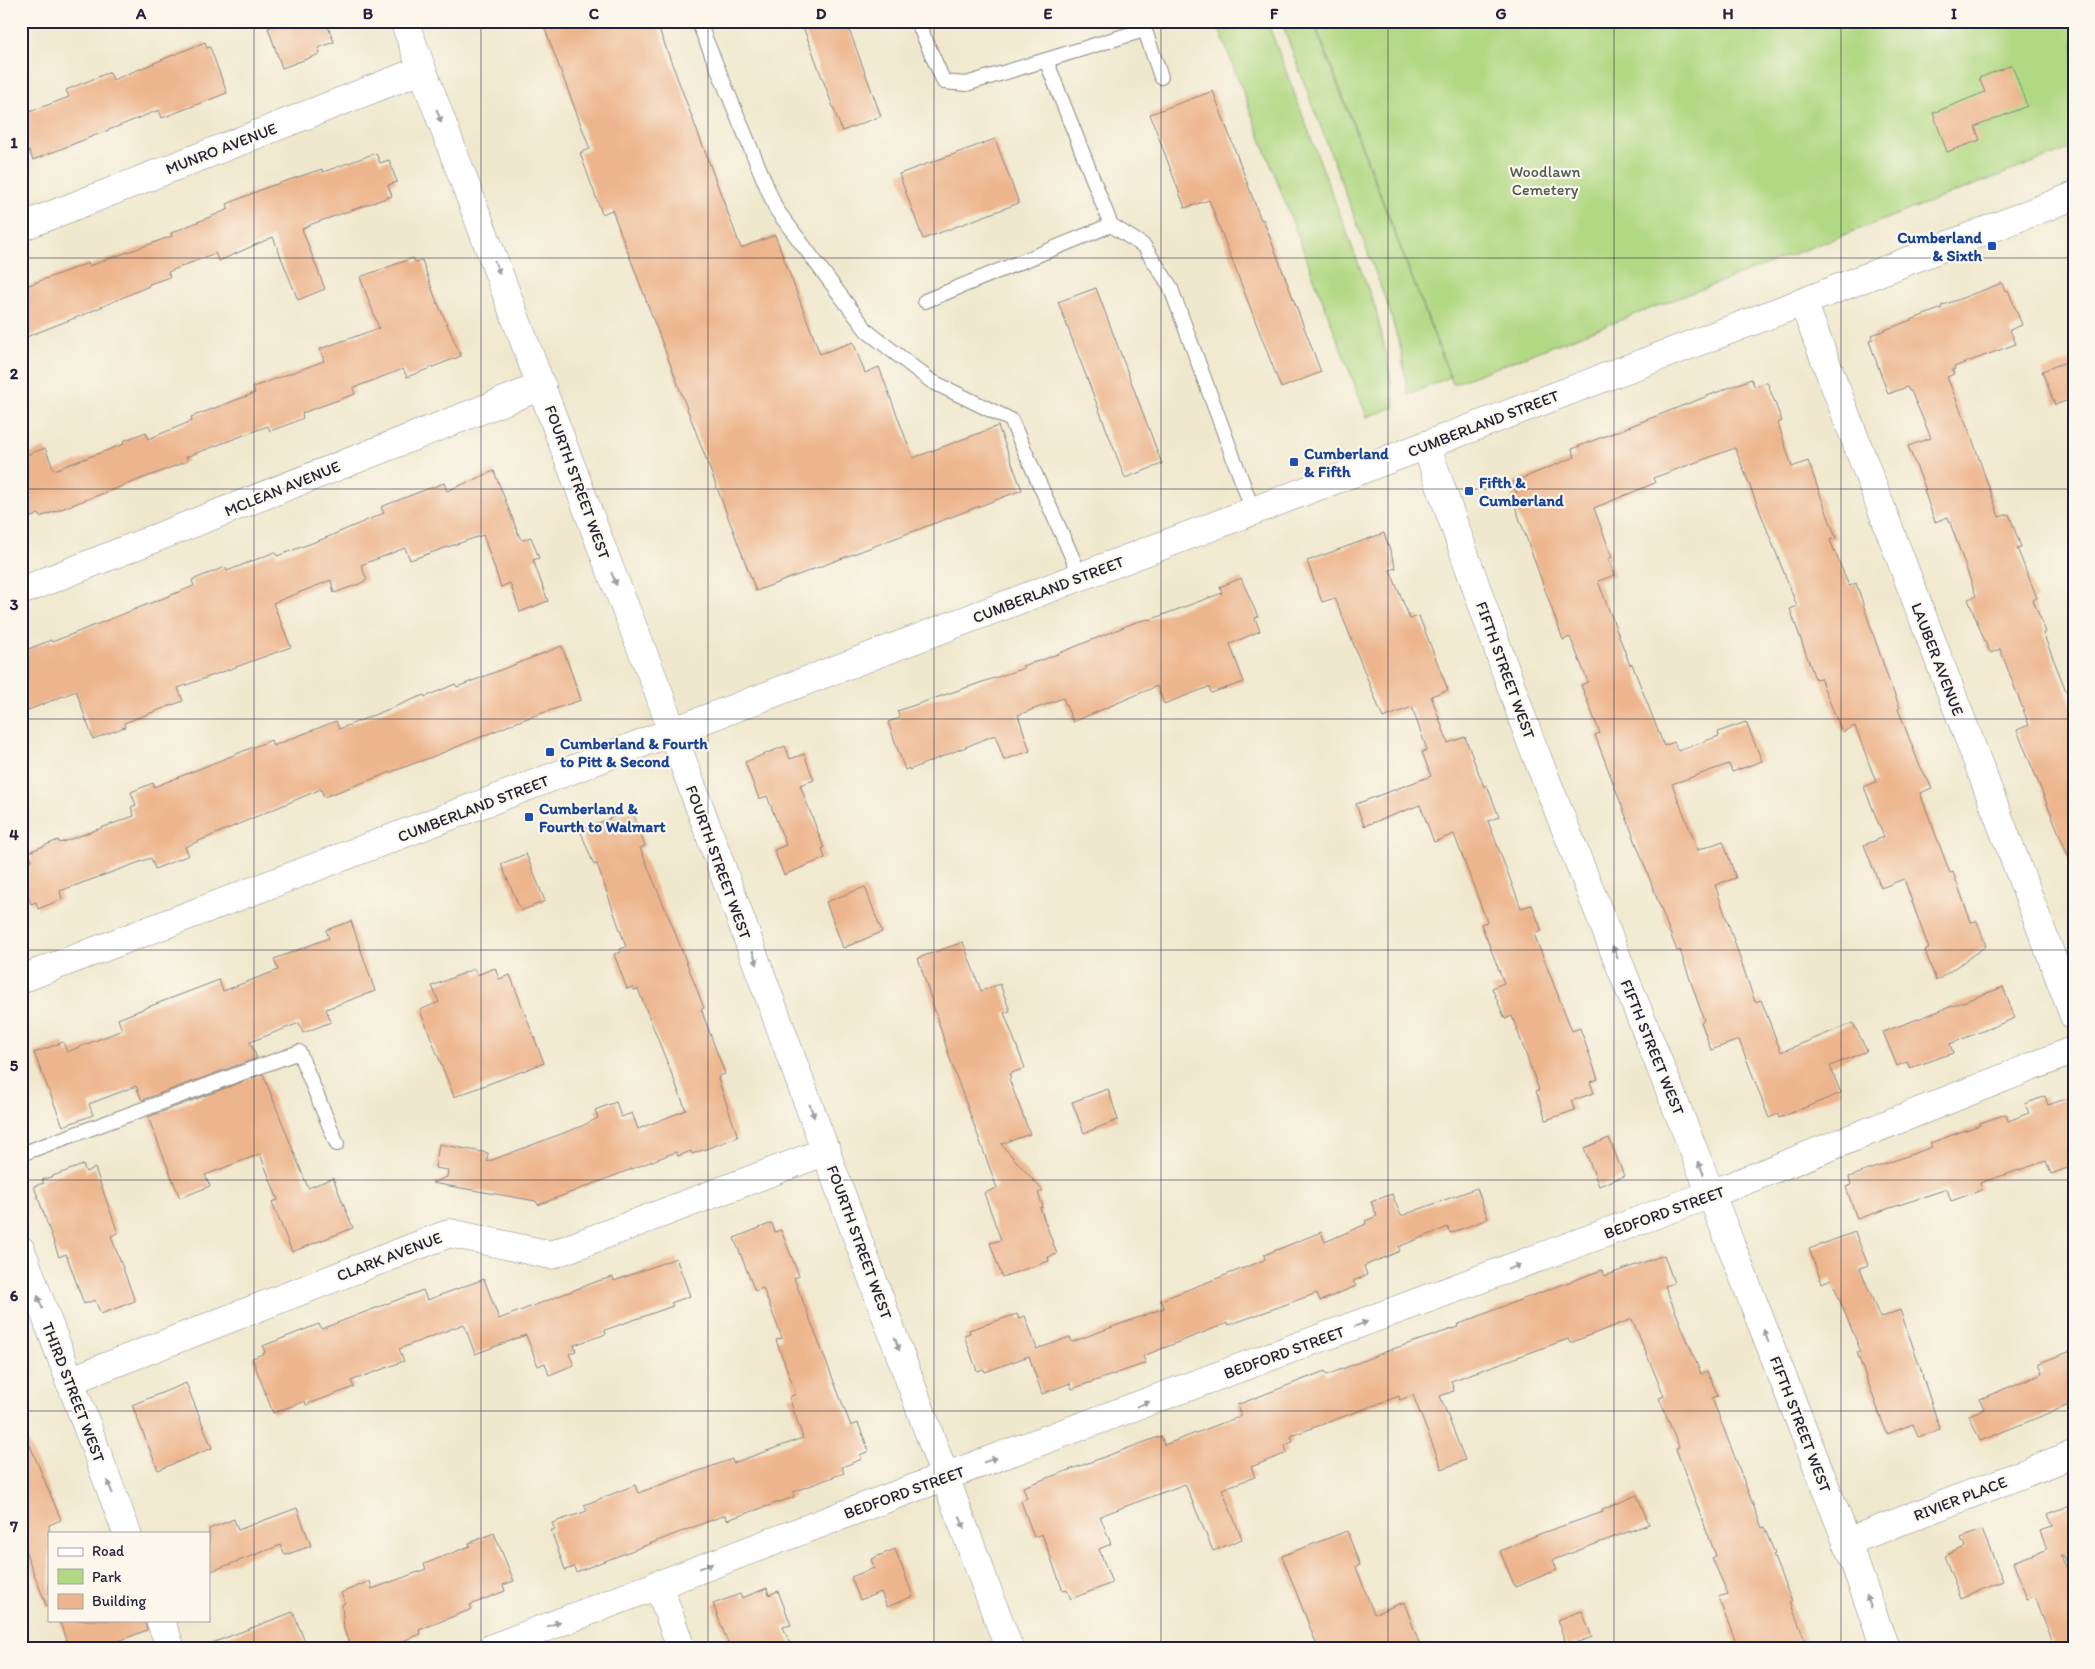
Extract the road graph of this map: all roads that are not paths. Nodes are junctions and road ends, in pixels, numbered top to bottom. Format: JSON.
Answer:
{"nodes":[{"id":1,"x":404,"y":21,"type":"edge"},
{"id":2,"x":698,"y":21,"type":"edge"},
{"id":3,"x":917,"y":21,"type":"edge"},
{"id":4,"x":1143,"y":26,"type":"edge"},
{"id":5,"x":1046,"y":60,"type":"junction"},
{"id":6,"x":421,"y":70,"type":"junction"},
{"id":7,"x":1161,"y":77,"type":"dead end"},
{"id":8,"x":2074,"y":196,"type":"edge"},
{"id":9,"x":1111,"y":225,"type":"junction"},
{"id":10,"x":21,"y":227,"type":"edge"},
{"id":11,"x":925,"y":301,"type":"dead end"},
{"id":12,"x":1803,"y":302,"type":"junction"},
{"id":13,"x":542,"y":386,"type":"junction"},
{"id":14,"x":1426,"y":445,"type":"junction"},
{"id":15,"x":1254,"y":511,"type":"junction"},
{"id":16,"x":1081,"y":577,"type":"junction"},
{"id":17,"x":21,"y":591,"type":"edge"},
{"id":18,"x":672,"y":732,"type":"junction"},
{"id":19,"x":21,"y":979,"type":"edge"},
{"id":20,"x":2074,"y":1016,"type":"edge"},
{"id":21,"x":2074,"y":1050,"type":"edge"},
{"id":22,"x":337,"y":1144,"type":"dead end"},
{"id":23,"x":827,"y":1150,"type":"junction"},
{"id":24,"x":21,"y":1154,"type":"edge"},
{"id":25,"x":1711,"y":1194,"type":"junction"},
{"id":26,"x":21,"y":1250,"type":"edge"},
{"id":27,"x":69,"y":1380,"type":"junction"},
{"id":28,"x":2074,"y":1454,"type":"edge"},
{"id":29,"x":945,"y":1477,"type":"junction"},
{"id":30,"x":127,"y":1532,"type":"edge"},
{"id":31,"x":1847,"y":1542,"type":"junction"},
{"id":32,"x":658,"y":1584,"type":"junction"},
{"id":33,"x":161,"y":1622,"type":"edge"},
{"id":34,"x":171,"y":1648,"type":"edge"},
{"id":35,"x":492,"y":1648,"type":"edge"},
{"id":36,"x":681,"y":1648,"type":"edge"},
{"id":37,"x":1009,"y":1648,"type":"edge"},
{"id":38,"x":1885,"y":1648,"type":"edge"}],
"edges":[{"from":1,"to":6,"type":"street","name":"FOURTH STREET WEST"},
{"from":2,"to":16,"type":"lane"},
{"from":3,"to":5,"type":"lane"},
{"from":4,"to":5,"type":"lane"},
{"from":4,"to":7,"type":"lane"},
{"from":5,"to":9,"type":"lane"},
{"from":6,"to":10,"type":"street","name":"MUNRO AVENUE"},
{"from":6,"to":13,"type":"street","name":"FOURTH STREET WEST","one_way":true},
{"from":8,"to":12,"type":"street","name":"CUMBERLAND STREET"},
{"from":9,"to":11,"type":"lane"},
{"from":9,"to":15,"type":"lane"},
{"from":12,"to":14,"type":"street","name":"CUMBERLAND STREET"},
{"from":12,"to":20,"type":"street","name":"LAUBER AVENUE"},
{"from":13,"to":17,"type":"street","name":"MCLEAN AVENUE"},
{"from":13,"to":18,"type":"street","name":"FOURTH STREET WEST","one_way":true},
{"from":14,"to":15,"type":"street","name":"CUMBERLAND STREET"},
{"from":25,"to":14,"type":"street","name":"FIFTH STREET WEST","one_way":true},
{"from":15,"to":16,"type":"street","name":"CUMBERLAND STREET"},
{"from":16,"to":18,"type":"street","name":"CUMBERLAND STREET"},
{"from":18,"to":19,"type":"street","name":"CUMBERLAND STREET"},
{"from":18,"to":23,"type":"street","name":"FOURTH STREET WEST","one_way":true},
{"from":21,"to":25,"type":"street","name":"BEDFORD STREET"},
{"from":22,"to":24,"type":"lane"},
{"from":23,"to":27,"type":"street","name":"CLARK AVENUE"},
{"from":23,"to":29,"type":"street","name":"FOURTH STREET WEST","one_way":true},
{"from":29,"to":25,"type":"street","name":"BEDFORD STREET","one_way":true},
{"from":31,"to":25,"type":"street","name":"FIFTH STREET WEST","one_way":true},
{"from":27,"to":26,"type":"street","name":"THIRD STREET WEST","one_way":true},
{"from":30,"to":27,"type":"street","name":"THIRD STREET WEST","one_way":true},
{"from":28,"to":31,"type":"street","name":"RIVIER PLACE"},
{"from":32,"to":29,"type":"street","name":"BEDFORD STREET","one_way":true},
{"from":29,"to":37,"type":"street","name":"FOURTH STREET WEST","one_way":true},
{"from":38,"to":31,"type":"street","name":"FIFTH STREET WEST","one_way":true},
{"from":35,"to":32,"type":"street","name":"BEDFORD STREET","one_way":true},
{"from":32,"to":36,"type":"street"},
{"from":33,"to":34,"type":"street"}]}
